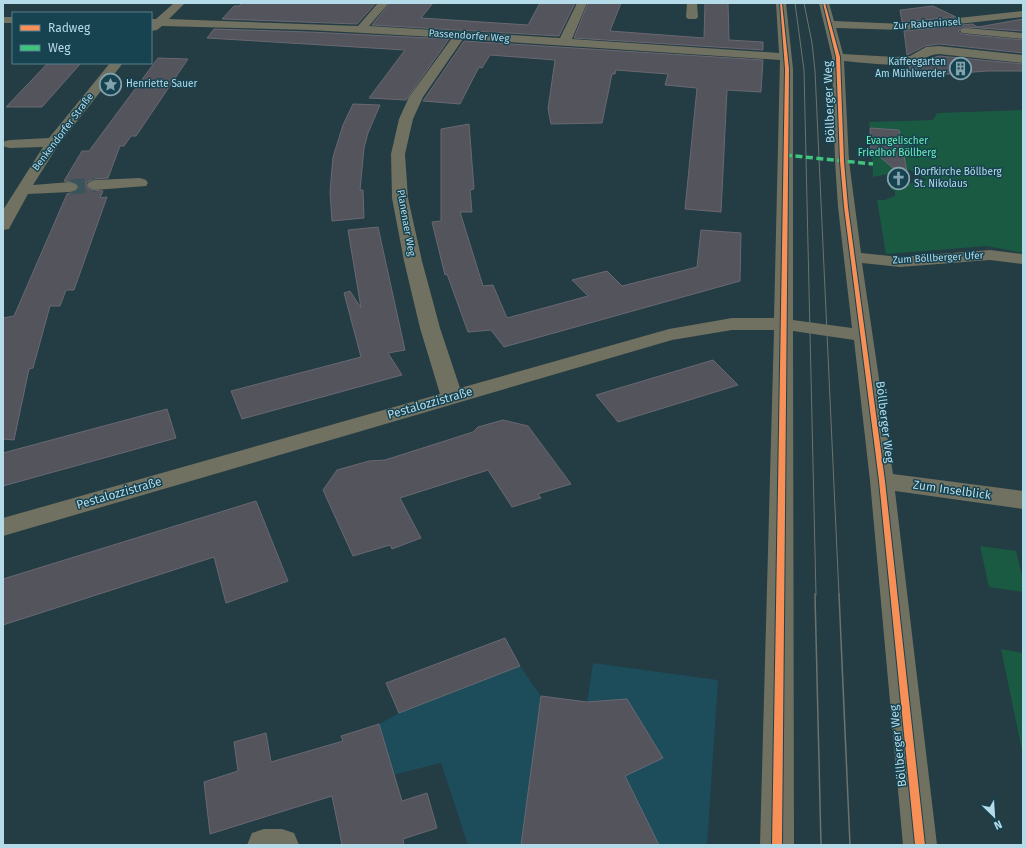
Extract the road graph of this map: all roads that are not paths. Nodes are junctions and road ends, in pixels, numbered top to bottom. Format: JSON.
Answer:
{"nodes":[{"id":1,"x":180,"y":3,"type":"edge"},
{"id":2,"x":384,"y":3,"type":"edge"},
{"id":3,"x":582,"y":3,"type":"edge"},
{"id":4,"x":692,"y":3,"type":"edge"},
{"id":5,"x":781,"y":3,"type":"edge"},
{"id":6,"x":824,"y":3,"type":"edge"},
{"id":7,"x":1023,"y":14,"type":"edge"},
{"id":8,"x":692,"y":17,"type":"dead end"},
{"id":9,"x":830,"y":24,"type":"junction"},
{"id":10,"x":154,"y":25,"type":"edge"},
{"id":11,"x":903,"y":27,"type":"junction"},
{"id":12,"x":361,"y":29,"type":"junction"},
{"id":13,"x":459,"y":36,"type":"junction"},
{"id":14,"x":1023,"y":36,"type":"edge"},
{"id":15,"x":564,"y":43,"type":"junction"},
{"id":16,"x":786,"y":57,"type":"junction"},
{"id":17,"x":838,"y":57,"type":"junction"},
{"id":18,"x":1023,"y":59,"type":"edge"},
{"id":19,"x":116,"y":64,"type":"edge"},
{"id":20,"x":53,"y":142,"type":"junction"},
{"id":21,"x":10,"y":144,"type":"dead end"},
{"id":22,"x":140,"y":183,"type":"dead end"},
{"id":23,"x":95,"y":185,"type":"tunnel mouth"},
{"id":24,"x":70,"y":187,"type":"tunnel mouth"},
{"id":25,"x":22,"y":190,"type":"junction"},
{"id":26,"x":7,"y":209,"type":"edge"},
{"id":27,"x":3,"y":225,"type":"edge"},
{"id":28,"x":852,"y":258,"type":"junction"},
{"id":29,"x":1023,"y":259,"type":"edge"},
{"id":30,"x":784,"y":324,"type":"junction"},
{"id":31,"x":864,"y":336,"type":"junction"},
{"id":32,"x":452,"y":397,"type":"junction"},
{"id":33,"x":882,"y":481,"type":"junction"},
{"id":34,"x":1023,"y":500,"type":"edge"},
{"id":35,"x":3,"y":527,"type":"edge"},
{"id":36,"x":264,"y":845,"type":"edge"},
{"id":37,"x":282,"y":845,"type":"edge"},
{"id":38,"x":777,"y":845,"type":"edge"},
{"id":39,"x":920,"y":845,"type":"edge"}],
"edges":[{"from":1,"to":10,"type":"street"},
{"from":2,"to":12,"type":"street"},
{"from":3,"to":15,"type":"street"},
{"from":4,"to":8,"type":"street"},
{"from":5,"to":16,"type":"street"},
{"from":6,"to":9,"type":"street","name":"Böllberger Weg"},
{"from":7,"to":11,"type":"street","name":"Zur Rabeninsel"},
{"from":9,"to":11,"type":"street","name":"Zur Rabeninsel"},
{"from":9,"to":17,"type":"street","name":"Böllberger Weg"},
{"from":10,"to":12,"type":"street","name":"Passendorfer Weg"},
{"from":11,"to":14,"type":"street"},
{"from":12,"to":13,"type":"street","name":"Passendorfer Weg"},
{"from":13,"to":15,"type":"street","name":"Passendorfer Weg"},
{"from":13,"to":32,"type":"street","name":"Planenaer Weg"},
{"from":15,"to":16,"type":"street","name":"Passendorfer Weg"},
{"from":16,"to":30,"type":"street"},
{"from":17,"to":18,"type":"street"},
{"from":17,"to":28,"type":"street","name":"Böllberger Weg"},
{"from":19,"to":20,"type":"street","name":"Benkendorfer Straße"},
{"from":20,"to":21,"type":"street"},
{"from":20,"to":25,"type":"street","name":"Benkendorfer Straße"},
{"from":22,"to":23,"type":"street"},
{"from":24,"to":25,"type":"street"},
{"from":25,"to":26,"type":"street","name":"Benkendorfer Straße"},
{"from":26,"to":27,"type":"street","name":"Benkendorfer Straße"},
{"from":28,"to":29,"type":"street","name":"Zum Böllberger Ufer"},
{"from":28,"to":31,"type":"street","name":"Böllberger Weg"},
{"from":30,"to":31,"type":"street","name":"Pestalozzistraße"},
{"from":30,"to":32,"type":"street","name":"Pestalozzistraße"},
{"from":30,"to":38,"type":"street"},
{"from":31,"to":33,"type":"street","name":"Böllberger Weg"},
{"from":32,"to":35,"type":"street","name":"Pestalozzistraße"},
{"from":33,"to":34,"type":"street","name":"Zum Inselblick"},
{"from":33,"to":39,"type":"street","name":"Böllberger Weg"},
{"from":36,"to":37,"type":"street"}]}
